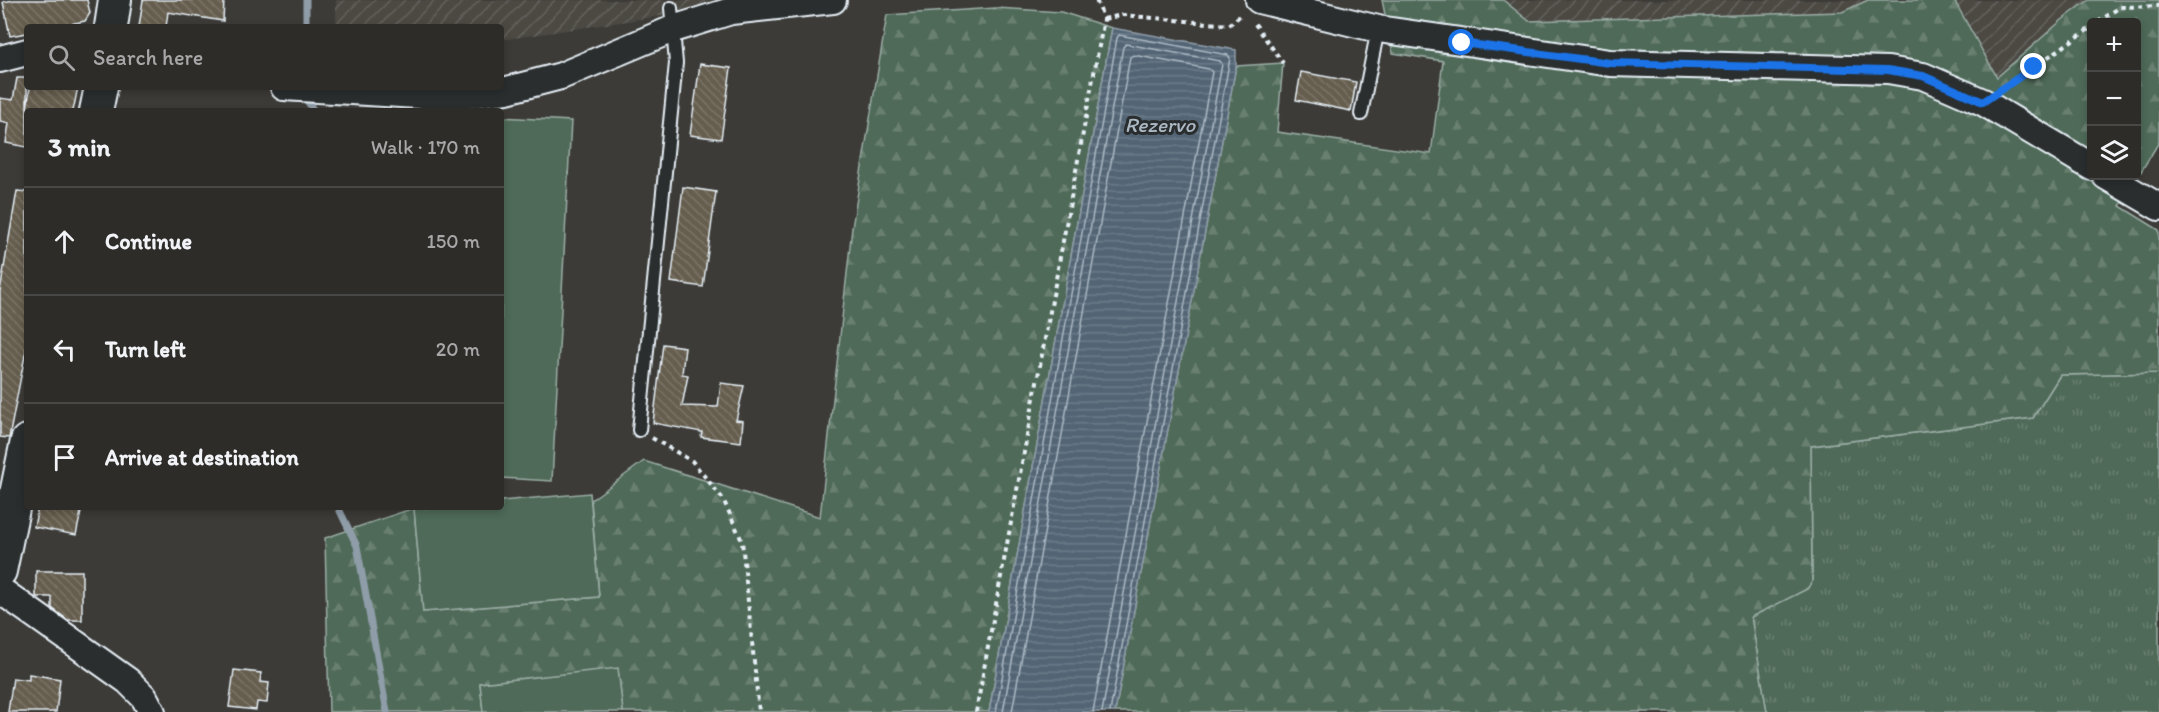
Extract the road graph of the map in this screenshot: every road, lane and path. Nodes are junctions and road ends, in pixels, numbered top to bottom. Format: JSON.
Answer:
{"nodes":[{"id":1,"x":115,"y":0,"type":"edge"},
{"id":2,"x":833,"y":0,"type":"edge"},
{"id":3,"x":1096,"y":0,"type":"edge"},
{"id":4,"x":2159,"y":6,"type":"edge"},
{"id":5,"x":1252,"y":10,"type":"edge"},
{"id":6,"x":2104,"y":18,"type":"edge"},
{"id":7,"x":672,"y":19,"type":"junction"},
{"id":8,"x":1104,"y":19,"type":"junction"},
{"id":9,"x":111,"y":24,"type":"edge"},
{"id":10,"x":1378,"y":29,"type":"junction"},
{"id":11,"x":2087,"y":30,"type":"edge"},
{"id":12,"x":24,"y":53,"type":"edge"},
{"id":13,"x":0,"y":59,"type":"edge"},
{"id":14,"x":1283,"y":63,"type":"dead end"},
{"id":15,"x":100,"y":90,"type":"edge"},
{"id":16,"x":324,"y":90,"type":"edge"},
{"id":17,"x":1983,"y":102,"type":"junction"},
{"id":18,"x":97,"y":108,"type":"edge"},
{"id":19,"x":1361,"y":114,"type":"dead end"},
{"id":20,"x":2087,"y":164,"type":"edge"},
{"id":21,"x":2113,"y":180,"type":"edge"},
{"id":22,"x":2159,"y":207,"type":"edge"},
{"id":23,"x":639,"y":430,"type":"joint"},
{"id":24,"x":24,"y":455,"type":"edge"},
{"id":25,"x":0,"y":571,"type":"edge"},
{"id":26,"x":0,"y":590,"type":"edge"},
{"id":27,"x":152,"y":712,"type":"edge"},
{"id":28,"x":759,"y":712,"type":"edge"},
{"id":29,"x":976,"y":712,"type":"edge"}],
"edges":[{"from":1,"to":9,"type":"street"},
{"from":2,"to":7,"type":"street"},
{"from":3,"to":8,"type":"path"},
{"from":4,"to":6,"type":"path"},
{"from":5,"to":8,"type":"path"},
{"from":5,"to":10,"type":"street"},
{"from":5,"to":14,"type":"path"},
{"from":7,"to":16,"type":"street"},
{"from":7,"to":23,"type":"lane"},
{"from":8,"to":29,"type":"path"},
{"from":10,"to":17,"type":"street"},
{"from":10,"to":19,"type":"lane"},
{"from":11,"to":17,"type":"path"},
{"from":12,"to":13,"type":"street"},
{"from":15,"to":18,"type":"street"},
{"from":17,"to":20,"type":"street"},
{"from":21,"to":22,"type":"street"},
{"from":23,"to":28,"type":"path"},
{"from":24,"to":25,"type":"street"},
{"from":26,"to":27,"type":"street"}]}
